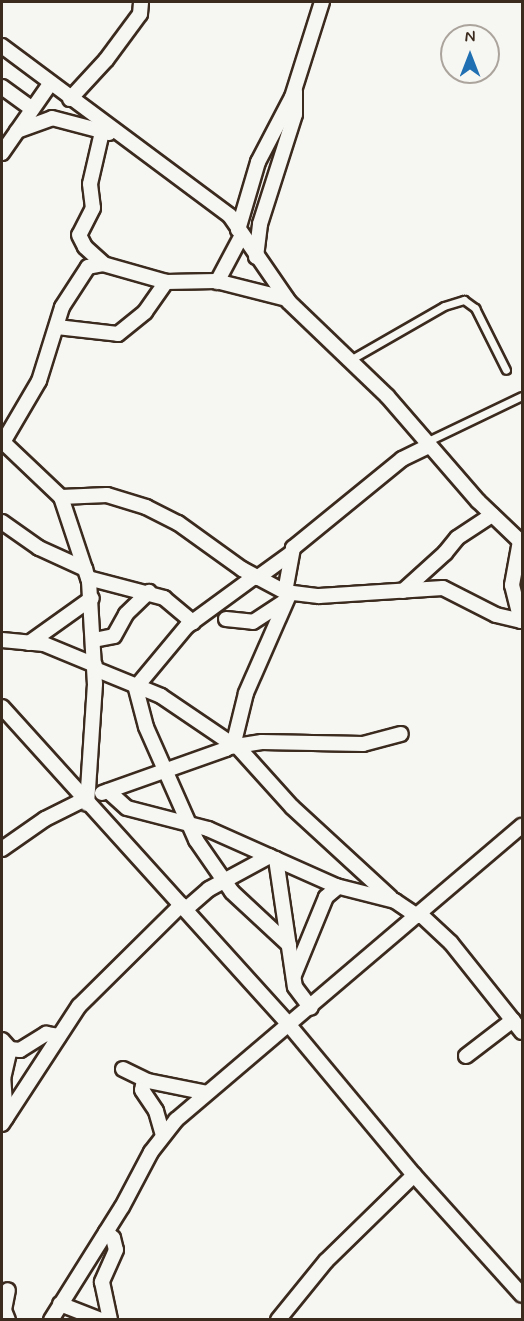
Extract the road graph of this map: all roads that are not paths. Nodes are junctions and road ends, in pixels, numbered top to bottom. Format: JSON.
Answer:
{"nodes":[{"id":1,"x":141,"y":2,"type":"edge"},
{"id":2,"x":322,"y":2,"type":"edge"},
{"id":3,"x":2,"y":46,"type":"edge"},
{"id":4,"x":50,"y":84,"type":"junction"},
{"id":5,"x":295,"y":86,"type":"junction"},
{"id":6,"x":2,"y":87,"type":"edge"},
{"id":7,"x":70,"y":99,"type":"junction"},
{"id":8,"x":34,"y":106,"type":"junction"},
{"id":9,"x":64,"y":120,"type":"junction"},
{"id":10,"x":17,"y":131,"type":"junction"},
{"id":11,"x":102,"y":132,"type":"junction"},
{"id":12,"x":119,"y":133,"type":"junction"},
{"id":13,"x":2,"y":153,"type":"edge"},
{"id":14,"x":240,"y":232,"type":"junction"},
{"id":15,"x":256,"y":257,"type":"junction"},
{"id":16,"x":104,"y":264,"type":"junction"},
{"id":17,"x":166,"y":282,"type":"junction"},
{"id":18,"x":217,"y":282,"type":"junction"},
{"id":19,"x":287,"y":299,"type":"junction"},
{"id":20,"x":57,"y":327,"type":"junction"},
{"id":21,"x":350,"y":360,"type":"junction"},
{"id":22,"x":506,"y":370,"type":"dead end"},
{"id":23,"x":522,"y":396,"type":"edge"},
{"id":24,"x":2,"y":443,"type":"edge"},
{"id":25,"x":427,"y":444,"type":"junction"},
{"id":26,"x":61,"y":497,"type":"junction"},
{"id":27,"x":492,"y":515,"type":"junction"},
{"id":28,"x":2,"y":522,"type":"edge"},
{"id":29,"x":521,"y":542,"type":"edge"},
{"id":30,"x":290,"y":554,"type":"junction"},
{"id":31,"x":87,"y":573,"type":"junction"},
{"id":32,"x":256,"y":577,"type":"junction"},
{"id":33,"x":403,"y":591,"type":"junction"},
{"id":34,"x":149,"y":592,"type":"junction"},
{"id":35,"x":286,"y":596,"type":"junction"},
{"id":36,"x":92,"y":598,"type":"junction"},
{"id":37,"x":226,"y":619,"type":"dead end"},
{"id":38,"x":193,"y":622,"type":"junction"},
{"id":39,"x":522,"y":624,"type":"edge"},
{"id":40,"x":94,"y":640,"type":"junction"},
{"id":41,"x":29,"y":643,"type":"junction"},
{"id":42,"x":6,"y":644,"type":"edge"},
{"id":43,"x":95,"y":667,"type":"junction"},
{"id":44,"x":136,"y":686,"type":"junction"},
{"id":45,"x":2,"y":707,"type":"edge"},
{"id":46,"x":400,"y":734,"type":"dead end"},
{"id":47,"x":232,"y":746,"type":"junction"},
{"id":48,"x":166,"y":770,"type":"junction"},
{"id":49,"x":108,"y":791,"type":"junction"},
{"id":50,"x":86,"y":800,"type":"junction"},
{"id":51,"x":186,"y":823,"type":"junction"},
{"id":52,"x":522,"y":826,"type":"edge"},
{"id":53,"x":2,"y":849,"type":"edge"},
{"id":54,"x":273,"y":858,"type":"junction"},
{"id":55,"x":225,"y":879,"type":"junction"},
{"id":56,"x":338,"y":887,"type":"junction"},
{"id":57,"x":393,"y":901,"type":"junction"},
{"id":58,"x":184,"y":907,"type":"junction"},
{"id":59,"x":419,"y":915,"type":"junction"},
{"id":60,"x":289,"y":945,"type":"junction"},
{"id":61,"x":294,"y":976,"type":"junction"},
{"id":62,"x":311,"y":1008,"type":"junction"},
{"id":63,"x":513,"y":1020,"type":"junction"},
{"id":64,"x":289,"y":1025,"type":"junction"},
{"id":65,"x":522,"y":1032,"type":"edge"},
{"id":66,"x":59,"y":1036,"type":"junction"},
{"id":67,"x":6,"y":1044,"type":"edge"},
{"id":68,"x":466,"y":1056,"type":"dead end"},
{"id":69,"x":123,"y":1069,"type":"dead end"},
{"id":70,"x":144,"y":1080,"type":"junction"},
{"id":71,"x":207,"y":1093,"type":"junction"},
{"id":72,"x":4,"y":1121,"type":"edge"},
{"id":73,"x":163,"y":1136,"type":"junction"},
{"id":74,"x":414,"y":1175,"type":"junction"},
{"id":75,"x":106,"y":1232,"type":"junction"},
{"id":76,"x":8,"y":1290,"type":"dead end"},
{"id":77,"x":522,"y":1295,"type":"edge"},
{"id":78,"x":60,"y":1304,"type":"junction"},
{"id":79,"x":8,"y":1320,"type":"edge"},
{"id":80,"x":51,"y":1320,"type":"edge"},
{"id":81,"x":101,"y":1320,"type":"edge"},
{"id":82,"x":110,"y":1320,"type":"edge"},
{"id":83,"x":278,"y":1320,"type":"edge"}],
"edges":[{"from":1,"to":7,"type":"street"},
{"from":2,"to":5,"type":"street"},
{"from":3,"to":4,"type":"street"},
{"from":4,"to":7,"type":"street"},
{"from":4,"to":8,"type":"street"},
{"from":5,"to":14,"type":"street"},
{"from":5,"to":15,"type":"street"},
{"from":6,"to":8,"type":"street"},
{"from":7,"to":12,"type":"street"},
{"from":8,"to":9,"type":"street"},
{"from":8,"to":10,"type":"street"},
{"from":9,"to":10,"type":"street"},
{"from":9,"to":11,"type":"street"},
{"from":10,"to":13,"type":"street"},
{"from":11,"to":12,"type":"street"},
{"from":11,"to":16,"type":"street"},
{"from":12,"to":14,"type":"street"},
{"from":14,"to":15,"type":"street"},
{"from":14,"to":18,"type":"street"},
{"from":15,"to":19,"type":"street"},
{"from":16,"to":17,"type":"street"},
{"from":16,"to":20,"type":"street"},
{"from":17,"to":18,"type":"street"},
{"from":17,"to":20,"type":"street"},
{"from":18,"to":19,"type":"street"},
{"from":19,"to":21,"type":"street"},
{"from":20,"to":24,"type":"street"},
{"from":21,"to":22,"type":"lane"},
{"from":21,"to":25,"type":"street"},
{"from":23,"to":25,"type":"lane"},
{"from":24,"to":26,"type":"street"},
{"from":25,"to":27,"type":"street"},
{"from":25,"to":30,"type":"street"},
{"from":26,"to":31,"type":"street"},
{"from":26,"to":32,"type":"street"},
{"from":27,"to":29,"type":"street"},
{"from":27,"to":33,"type":"street"},
{"from":28,"to":31,"type":"street"},
{"from":29,"to":39,"type":"street"},
{"from":30,"to":32,"type":"street"},
{"from":30,"to":35,"type":"street"},
{"from":31,"to":34,"type":"street"},
{"from":31,"to":36,"type":"street"},
{"from":32,"to":35,"type":"street"},
{"from":32,"to":38,"type":"street"},
{"from":33,"to":35,"type":"street"},
{"from":33,"to":39,"type":"street"},
{"from":34,"to":38,"type":"street"},
{"from":34,"to":40,"type":"street"},
{"from":35,"to":37,"type":"street"},
{"from":35,"to":47,"type":"street"},
{"from":36,"to":40,"type":"street"},
{"from":36,"to":41,"type":"street"},
{"from":38,"to":44,"type":"street"},
{"from":40,"to":43,"type":"street"},
{"from":41,"to":42,"type":"street"},
{"from":41,"to":43,"type":"street"},
{"from":43,"to":44,"type":"street"},
{"from":43,"to":50,"type":"street"},
{"from":44,"to":47,"type":"street"},
{"from":44,"to":48,"type":"street"},
{"from":45,"to":50,"type":"street"},
{"from":46,"to":47,"type":"street"},
{"from":47,"to":48,"type":"street"},
{"from":47,"to":57,"type":"street"},
{"from":48,"to":49,"type":"street"},
{"from":48,"to":51,"type":"street"},
{"from":49,"to":50,"type":"street"},
{"from":49,"to":51,"type":"street"},
{"from":50,"to":53,"type":"street"},
{"from":50,"to":58,"type":"street"},
{"from":51,"to":54,"type":"street"},
{"from":51,"to":55,"type":"street"},
{"from":52,"to":59,"type":"street"},
{"from":54,"to":55,"type":"street"},
{"from":54,"to":56,"type":"street"},
{"from":54,"to":60,"type":"street"},
{"from":55,"to":58,"type":"street"},
{"from":55,"to":60,"type":"street"},
{"from":56,"to":57,"type":"street"},
{"from":56,"to":61,"type":"street"},
{"from":57,"to":59,"type":"street"},
{"from":58,"to":64,"type":"street"},
{"from":58,"to":66,"type":"street"},
{"from":59,"to":62,"type":"street"},
{"from":59,"to":63,"type":"street"},
{"from":60,"to":61,"type":"street"},
{"from":61,"to":62,"type":"street"},
{"from":62,"to":64,"type":"street"},
{"from":63,"to":65,"type":"street"},
{"from":63,"to":68,"type":"street"},
{"from":64,"to":71,"type":"street"},
{"from":64,"to":74,"type":"street"},
{"from":66,"to":67,"type":"street"},
{"from":66,"to":72,"type":"street"},
{"from":67,"to":72,"type":"street"},
{"from":69,"to":70,"type":"street"},
{"from":70,"to":71,"type":"street"},
{"from":70,"to":73,"type":"street"},
{"from":71,"to":73,"type":"street"},
{"from":73,"to":75,"type":"street"},
{"from":74,"to":77,"type":"street"},
{"from":74,"to":83,"type":"street"},
{"from":75,"to":78,"type":"street"},
{"from":75,"to":82,"type":"street"},
{"from":76,"to":79,"type":"street"},
{"from":78,"to":80,"type":"street"},
{"from":78,"to":81,"type":"street"}]}
